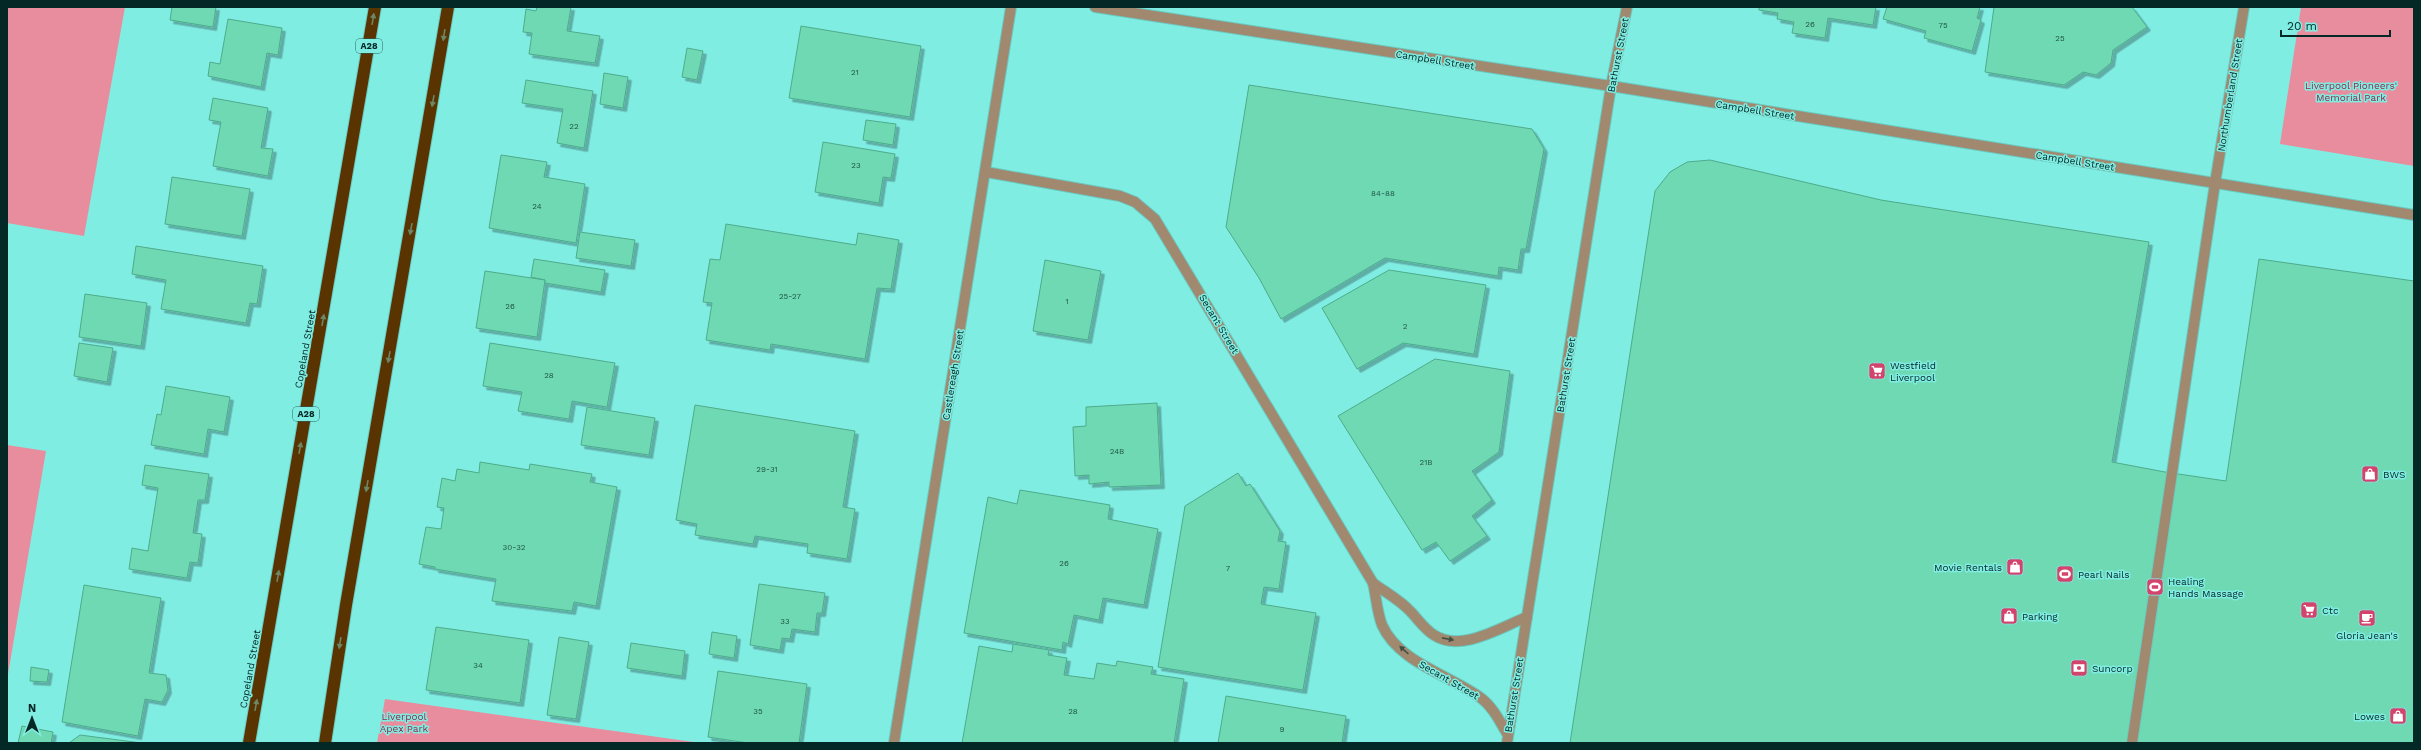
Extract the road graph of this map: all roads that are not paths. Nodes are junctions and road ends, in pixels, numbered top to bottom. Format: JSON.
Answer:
{"nodes":[{"id":1,"x":375,"y":7,"type":"edge"},
{"id":2,"x":448,"y":7,"type":"edge"},
{"id":3,"x":1011,"y":7,"type":"edge"},
{"id":4,"x":1095,"y":7,"type":"edge"},
{"id":5,"x":1627,"y":7,"type":"edge"},
{"id":6,"x":2244,"y":7,"type":"edge"},
{"id":7,"x":1611,"y":86,"type":"junction"},
{"id":8,"x":986,"y":172,"type":"junction"},
{"id":9,"x":2215,"y":183,"type":"junction"},
{"id":10,"x":2414,"y":216,"type":"edge"},
{"id":11,"x":1373,"y":583,"type":"junction"},
{"id":12,"x":1527,"y":617,"type":"junction"},
{"id":13,"x":1507,"y":739,"type":"edge"},
{"id":14,"x":249,"y":743,"type":"edge"},
{"id":15,"x":325,"y":743,"type":"edge"},
{"id":16,"x":894,"y":743,"type":"edge"},
{"id":17,"x":2132,"y":743,"type":"edge"}],
"edges":[{"from":14,"to":1,"type":"highway","name":"Copeland Street","number":"A28","one_way":true},
{"from":2,"to":15,"type":"highway","one_way":true},
{"from":3,"to":8,"type":"street","name":"Castlereagh Street"},
{"from":4,"to":7,"type":"street","name":"Campbell Street"},
{"from":5,"to":7,"type":"street","name":"Bathurst Street"},
{"from":6,"to":9,"type":"street","name":"Northumberland Street"},
{"from":7,"to":9,"type":"street","name":"Campbell Street"},
{"from":7,"to":12,"type":"street","name":"Bathurst Street"},
{"from":8,"to":11,"type":"street","name":"Secant Street"},
{"from":8,"to":16,"type":"street","name":"Castlereagh Street"},
{"from":9,"to":10,"type":"street","name":"Campbell Street"},
{"from":9,"to":17,"type":"street","name":"Northumberland Street"},
{"from":11,"to":12,"type":"street","name":"Secant Street","one_way":true},
{"from":13,"to":11,"type":"street","name":"Secant Street","one_way":true},
{"from":12,"to":13,"type":"street","name":"Bathurst Street"}]}
